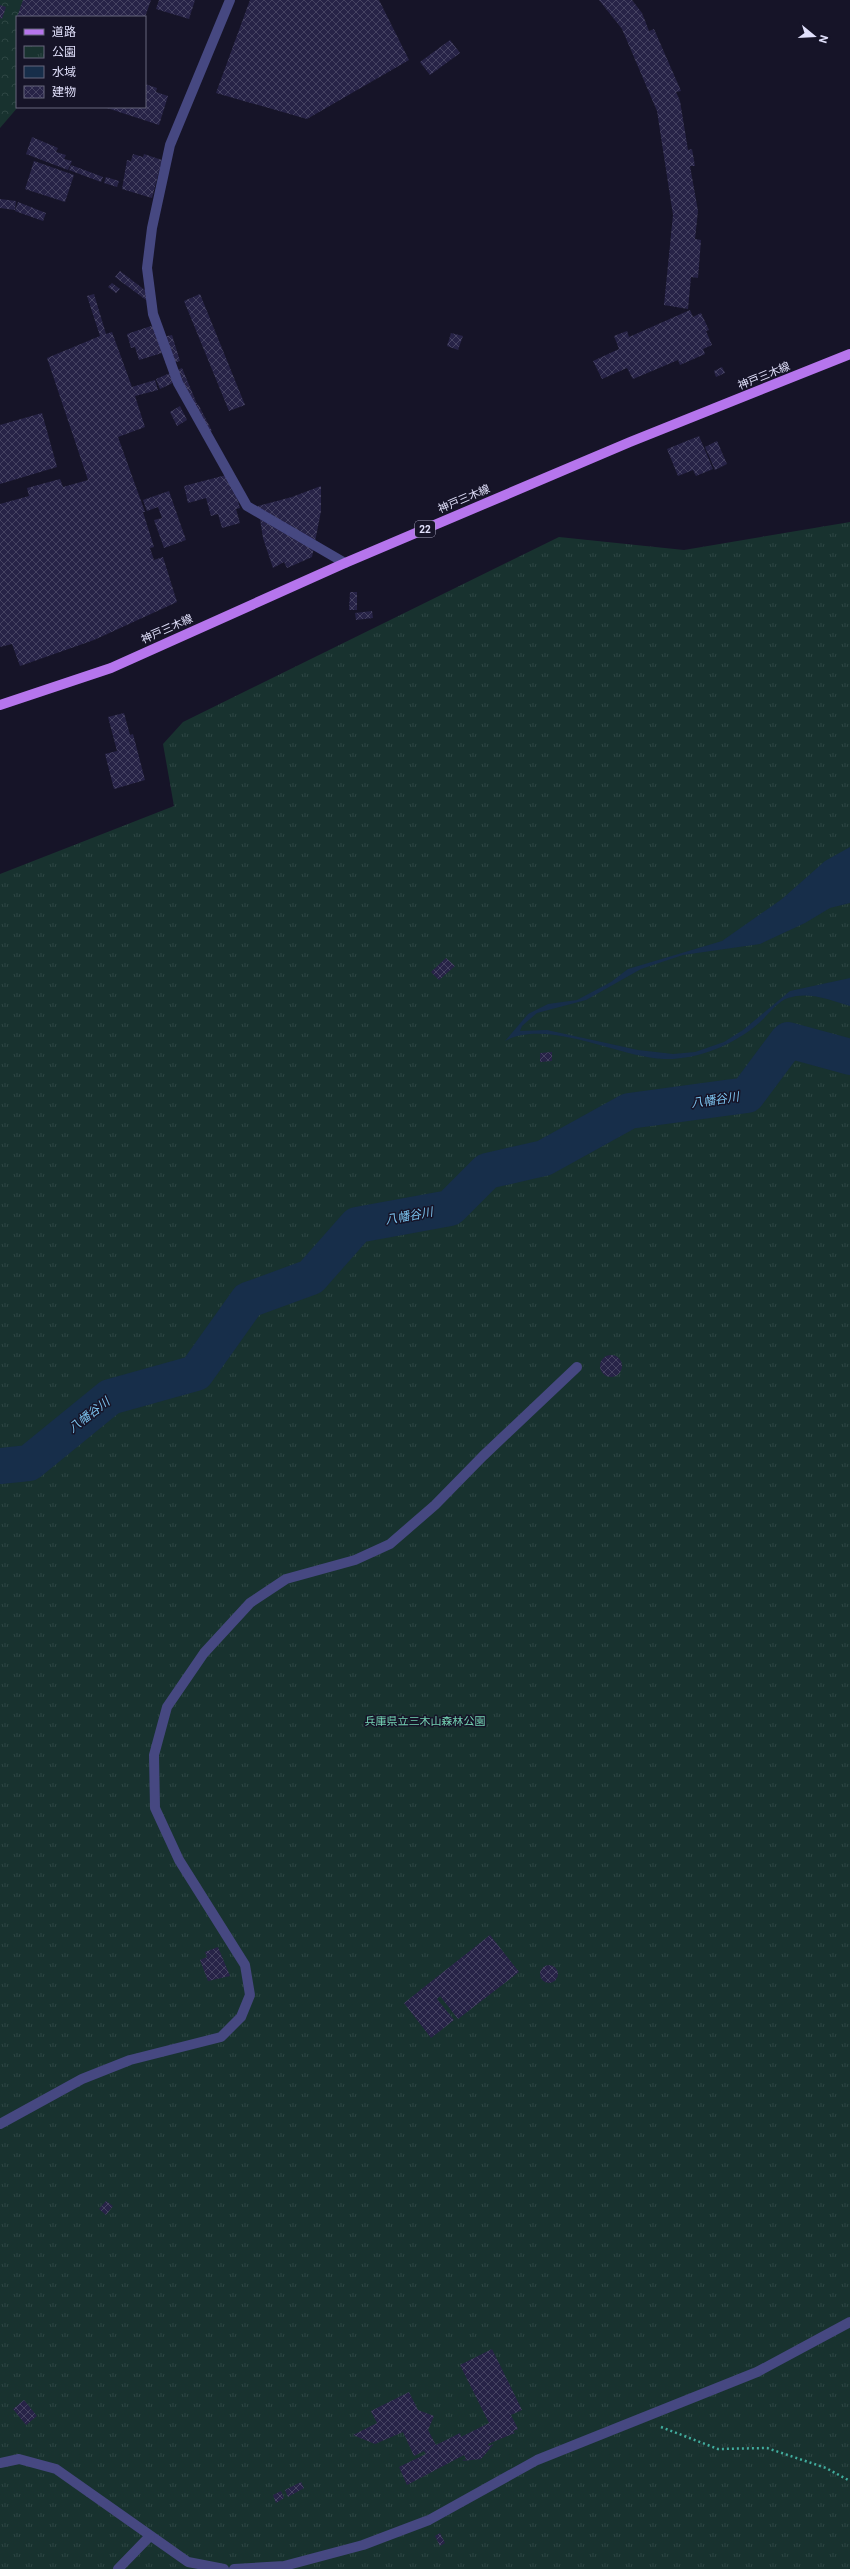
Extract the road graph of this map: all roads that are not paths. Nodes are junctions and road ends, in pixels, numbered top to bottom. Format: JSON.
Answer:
{"nodes":[{"id":1,"x":230,"y":0,"type":"edge"},
{"id":2,"x":850,"y":354,"type":"edge"},
{"id":3,"x":345,"y":563,"type":"junction"},
{"id":4,"x":0,"y":705,"type":"edge"},
{"id":5,"x":577,"y":1367,"type":"dead end"},
{"id":6,"x":0,"y":2124,"type":"edge"},
{"id":7,"x":850,"y":2322,"type":"edge"},
{"id":8,"x":0,"y":2463,"type":"edge"},
{"id":9,"x":150,"y":2536,"type":"junction"},
{"id":10,"x":118,"y":2569,"type":"edge"},
{"id":11,"x":224,"y":2569,"type":"edge"},
{"id":12,"x":234,"y":2569,"type":"edge"}],
"edges":[{"from":1,"to":3,"type":"street"},
{"from":2,"to":3,"type":"main road","name":"神戸三木線","number":"22"},
{"from":3,"to":4,"type":"main road","name":"神戸三木線","number":"22"},
{"from":5,"to":6,"type":"street"},
{"from":7,"to":12,"type":"street"},
{"from":8,"to":9,"type":"street"},
{"from":9,"to":10,"type":"street"},
{"from":9,"to":11,"type":"street"}]}
